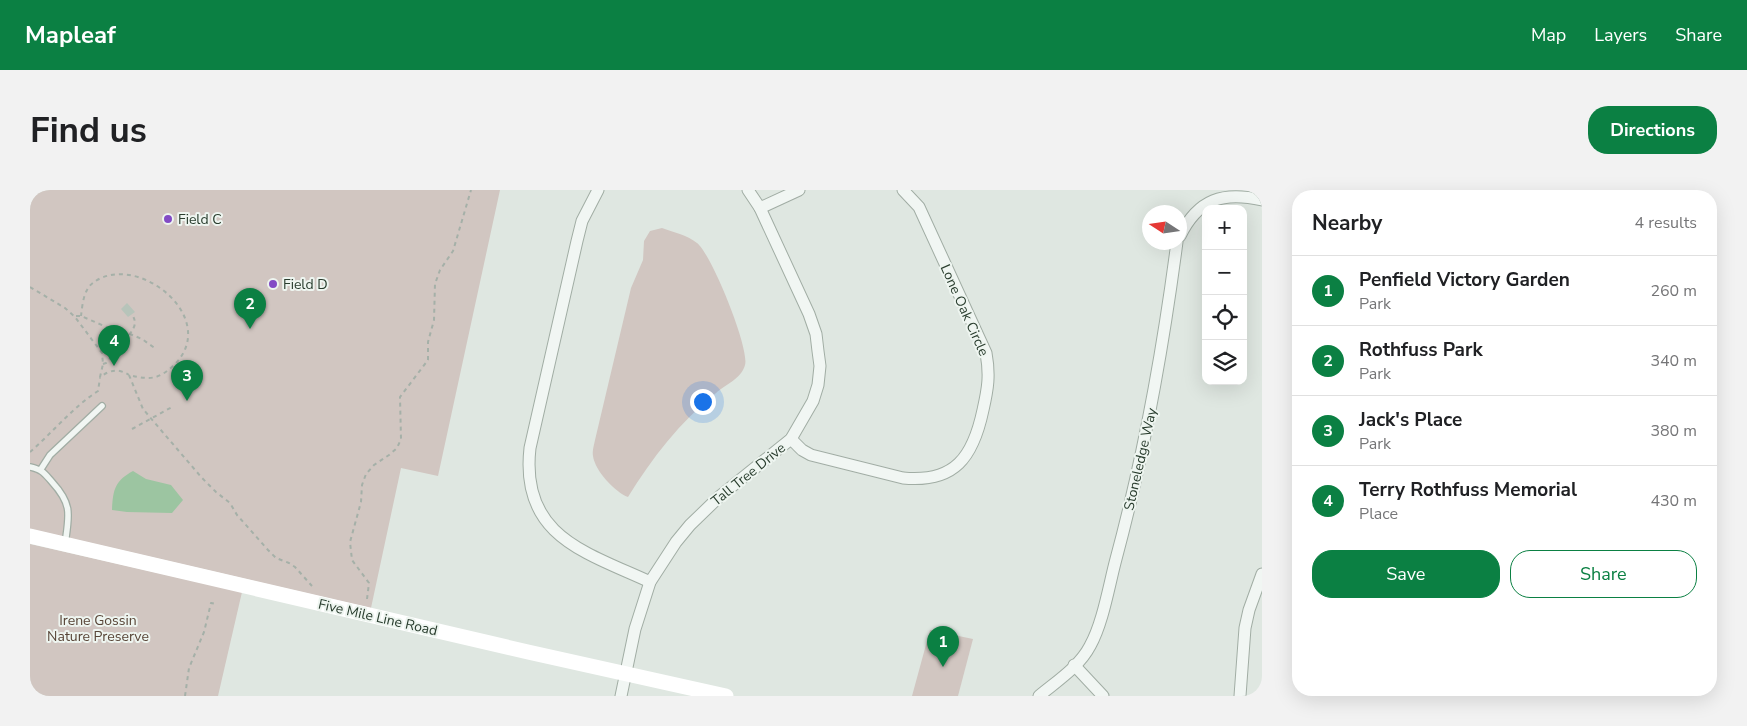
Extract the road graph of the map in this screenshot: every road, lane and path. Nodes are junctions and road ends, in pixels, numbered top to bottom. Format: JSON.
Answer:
{"nodes":[{"id":1,"x":471,"y":190,"type":"edge"},
{"id":2,"x":598,"y":190,"type":"edge"},
{"id":3,"x":748,"y":190,"type":"edge"},
{"id":4,"x":799,"y":190,"type":"edge"},
{"id":5,"x":904,"y":190,"type":"edge"},
{"id":6,"x":1262,"y":200,"type":"edge"},
{"id":7,"x":760,"y":208,"type":"junction"},
{"id":8,"x":1187,"y":224,"type":"edge"},
{"id":9,"x":1176,"y":250,"type":"edge"},
{"id":10,"x":30,"y":287,"type":"edge"},
{"id":11,"x":132,"y":314,"type":"dead end"},
{"id":12,"x":75,"y":316,"type":"junction"},
{"id":13,"x":81,"y":316,"type":"junction"},
{"id":14,"x":130,"y":334,"type":"junction"},
{"id":15,"x":156,"y":349,"type":"dead end"},
{"id":16,"x":103,"y":364,"type":"junction"},
{"id":17,"x":129,"y":374,"type":"junction"},
{"id":18,"x":100,"y":377,"type":"junction"},
{"id":19,"x":102,"y":406,"type":"dead end"},
{"id":20,"x":172,"y":407,"type":"dead end"},
{"id":21,"x":151,"y":418,"type":"junction"},
{"id":22,"x":132,"y":429,"type":"dead end"},
{"id":23,"x":791,"y":439,"type":"junction"},
{"id":24,"x":30,"y":452,"type":"edge"},
{"id":25,"x":30,"y":467,"type":"edge"},
{"id":26,"x":41,"y":469,"type":"junction"},
{"id":27,"x":30,"y":536,"type":"edge"},
{"id":28,"x":65,"y":544,"type":"junction"},
{"id":29,"x":1262,"y":574,"type":"edge"},
{"id":30,"x":650,"y":582,"type":"junction"},
{"id":31,"x":312,"y":586,"type":"dead end"},
{"id":32,"x":1258,"y":594,"type":"edge"},
{"id":33,"x":367,"y":599,"type":"dead end"},
{"id":34,"x":216,"y":604,"type":"dead end"},
{"id":35,"x":1074,"y":665,"type":"junction"},
{"id":36,"x":626,"y":674,"type":"junction"},
{"id":37,"x":185,"y":696,"type":"edge"},
{"id":38,"x":621,"y":696,"type":"edge"},
{"id":39,"x":726,"y":696,"type":"edge"},
{"id":40,"x":1039,"y":696,"type":"edge"},
{"id":41,"x":1103,"y":696,"type":"edge"},
{"id":42,"x":1240,"y":696,"type":"edge"}],
"edges":[{"from":1,"to":33,"type":"path"},
{"from":2,"to":30,"type":"street"},
{"from":3,"to":7,"type":"street","name":"Tall Tree Drive"},
{"from":4,"to":7,"type":"street"},
{"from":5,"to":23,"type":"street","name":"Lone Oak Circle"},
{"from":6,"to":8,"type":"street"},
{"from":7,"to":23,"type":"street","name":"Tall Tree Drive"},
{"from":9,"to":35,"type":"street","name":"Stoneledge Way"},
{"from":10,"to":12,"type":"path"},
{"from":11,"to":14,"type":"path"},
{"from":12,"to":13,"type":"path"},
{"from":12,"to":16,"type":"path"},
{"from":13,"to":14,"type":"path"},
{"from":13,"to":17,"type":"path"},
{"from":14,"to":15,"type":"path"},
{"from":14,"to":16,"type":"path"},
{"from":16,"to":18,"type":"path"},
{"from":17,"to":18,"type":"path"},
{"from":17,"to":21,"type":"path"},
{"from":18,"to":24,"type":"path"},
{"from":19,"to":26,"type":"lane"},
{"from":20,"to":21,"type":"path"},
{"from":21,"to":22,"type":"path"},
{"from":21,"to":31,"type":"path"},
{"from":23,"to":30,"type":"street","name":"Tall Tree Drive"},
{"from":25,"to":26,"type":"lane"},
{"from":26,"to":28,"type":"lane"},
{"from":27,"to":28,"type":"main road","name":"Five Mile Line Road"},
{"from":28,"to":36,"type":"main road","name":"Five Mile Line Road"},
{"from":29,"to":32,"type":"street"},
{"from":30,"to":36,"type":"street","name":"Tall Tree Drive"},
{"from":32,"to":42,"type":"street"},
{"from":34,"to":37,"type":"path"},
{"from":35,"to":40,"type":"street","name":"Stoneledge Way"},
{"from":35,"to":41,"type":"street"},
{"from":36,"to":38,"type":"street","name":"Tall Tree Drive"},
{"from":36,"to":39,"type":"main road","name":"Five Mile Line Road"}]}
